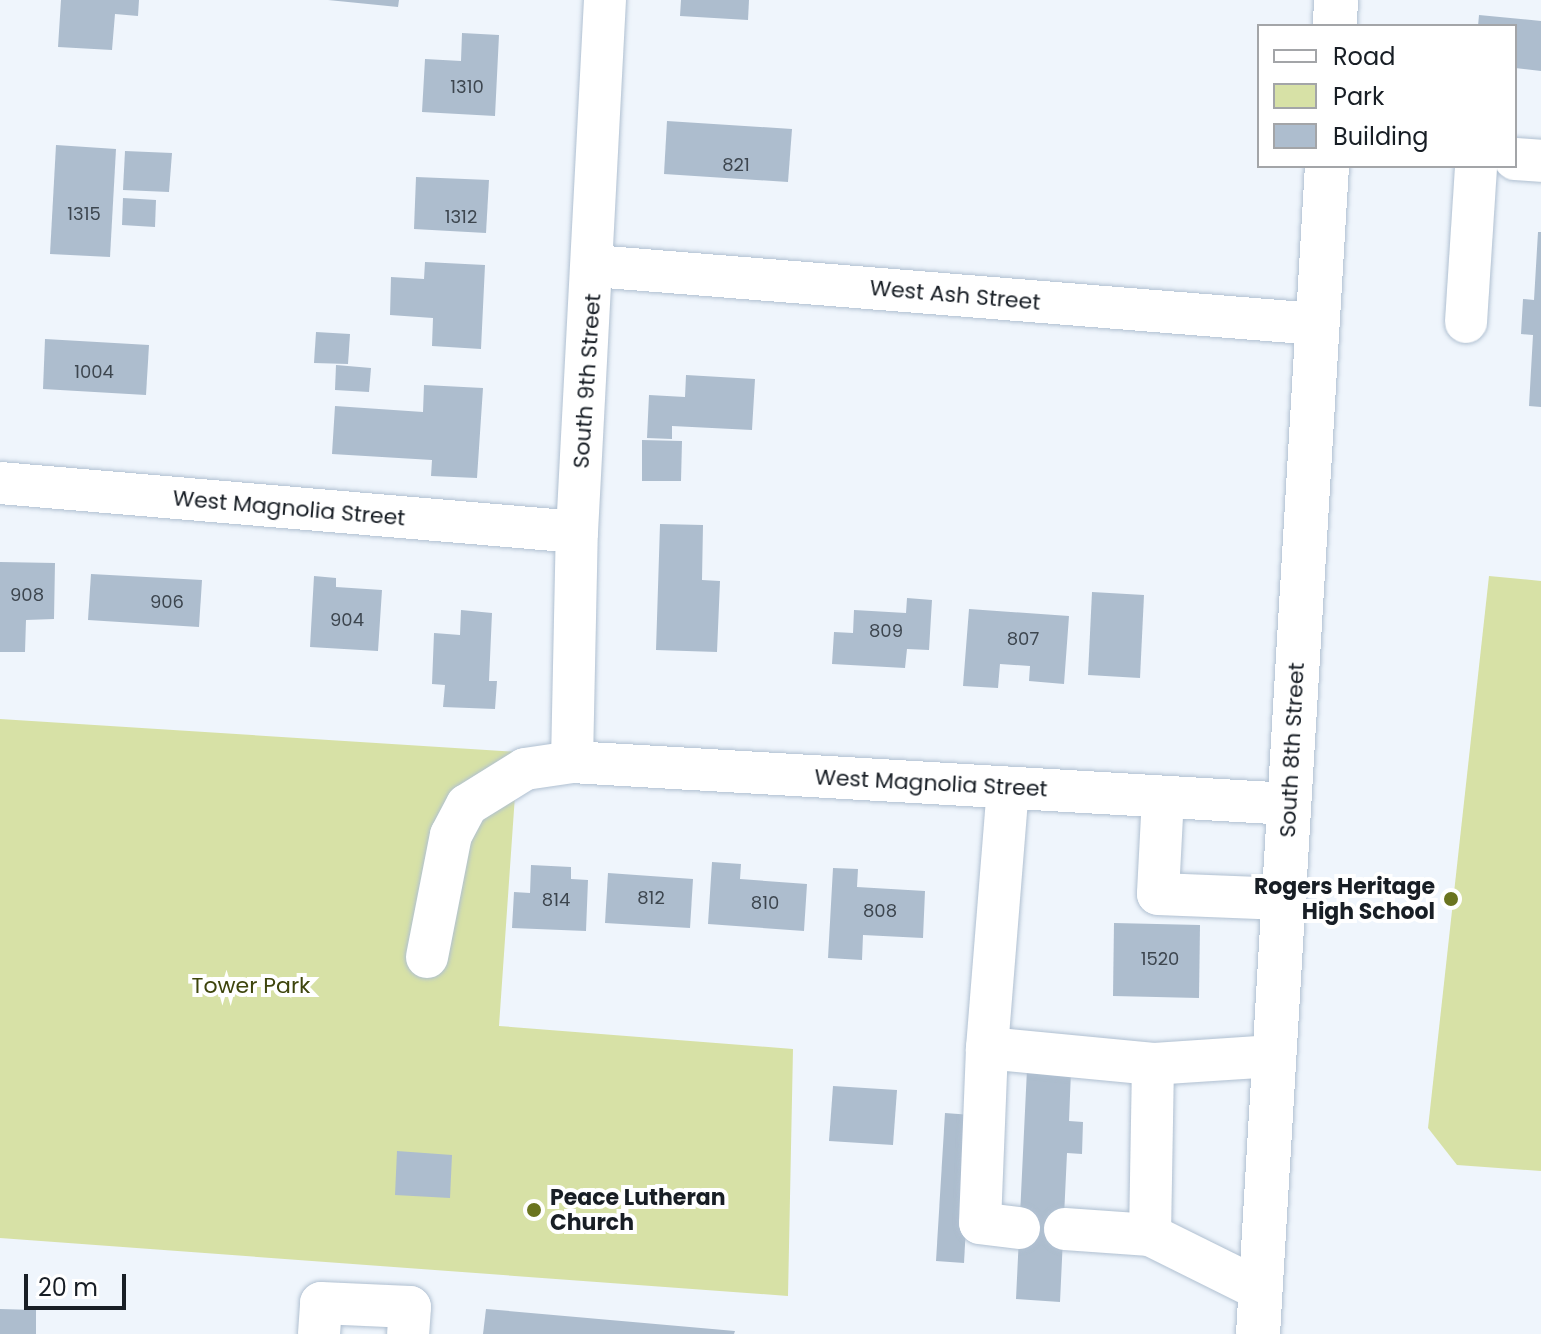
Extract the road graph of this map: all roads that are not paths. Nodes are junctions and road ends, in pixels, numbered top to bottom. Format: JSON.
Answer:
{"nodes":[{"id":1,"x":605,"y":0,"type":"edge"},
{"id":2,"x":1336,"y":0,"type":"edge"},
{"id":3,"x":1335,"y":24,"type":"edge"},
{"id":4,"x":1517,"y":159,"type":"edge"},
{"id":5,"x":1541,"y":161,"type":"edge"},
{"id":6,"x":1327,"y":168,"type":"edge"},
{"id":7,"x":1476,"y":168,"type":"edge"},
{"id":8,"x":594,"y":266,"type":"junction"},
{"id":9,"x":1466,"y":322,"type":"dead end"},
{"id":10,"x":1316,"y":324,"type":"junction"},
{"id":11,"x":0,"y":483,"type":"edge"},
{"id":12,"x":577,"y":532,"type":"junction"},
{"id":13,"x":572,"y":762,"type":"junction"},
{"id":14,"x":1008,"y":788,"type":"junction"},
{"id":15,"x":1163,"y":797,"type":"junction"},
{"id":16,"x":1289,"y":804,"type":"junction"},
{"id":17,"x":1284,"y":899,"type":"junction"},
{"id":18,"x":427,"y":957,"type":"dead end"},
{"id":19,"x":987,"y":1048,"type":"junction"},
{"id":20,"x":1275,"y":1056,"type":"junction"},
{"id":21,"x":1153,"y":1064,"type":"junction"},
{"id":22,"x":1019,"y":1228,"type":"dead end"},
{"id":23,"x":1065,"y":1229,"type":"dead end"},
{"id":24,"x":1150,"y":1235,"type":"junction"},
{"id":25,"x":1261,"y":1290,"type":"junction"},
{"id":26,"x":319,"y":1334,"type":"edge"},
{"id":27,"x":408,"y":1334,"type":"edge"},
{"id":28,"x":1258,"y":1334,"type":"edge"}],
"edges":[{"from":1,"to":8,"type":"street","name":"South 9th Street"},
{"from":2,"to":3,"type":"main road"},
{"from":4,"to":5,"type":"street"},
{"from":6,"to":10,"type":"main road","name":"South 8th Street"},
{"from":7,"to":9,"type":"street"},
{"from":8,"to":10,"type":"street","name":"West Ash Street"},
{"from":8,"to":12,"type":"street","name":"South 9th Street"},
{"from":10,"to":16,"type":"main road","name":"South 8th Street"},
{"from":11,"to":12,"type":"street","name":"West Magnolia Street"},
{"from":12,"to":13,"type":"street","name":"South 9th Street"},
{"from":13,"to":14,"type":"street","name":"West Magnolia Street"},
{"from":13,"to":18,"type":"street","name":"West Magnolia Street"},
{"from":14,"to":15,"type":"street","name":"West Magnolia Street"},
{"from":14,"to":19,"type":"street"},
{"from":15,"to":16,"type":"street","name":"West Magnolia Street"},
{"from":15,"to":17,"type":"street"},
{"from":16,"to":17,"type":"main road","name":"South 8th Street"},
{"from":17,"to":20,"type":"main road","name":"South 8th Street"},
{"from":19,"to":21,"type":"street"},
{"from":19,"to":22,"type":"street"},
{"from":20,"to":21,"type":"street"},
{"from":20,"to":25,"type":"main road","name":"South 8th Street"},
{"from":21,"to":24,"type":"street"},
{"from":23,"to":24,"type":"street"},
{"from":24,"to":25,"type":"street"},
{"from":25,"to":28,"type":"main road","name":"South 8th Street"},
{"from":26,"to":27,"type":"street"}]}
